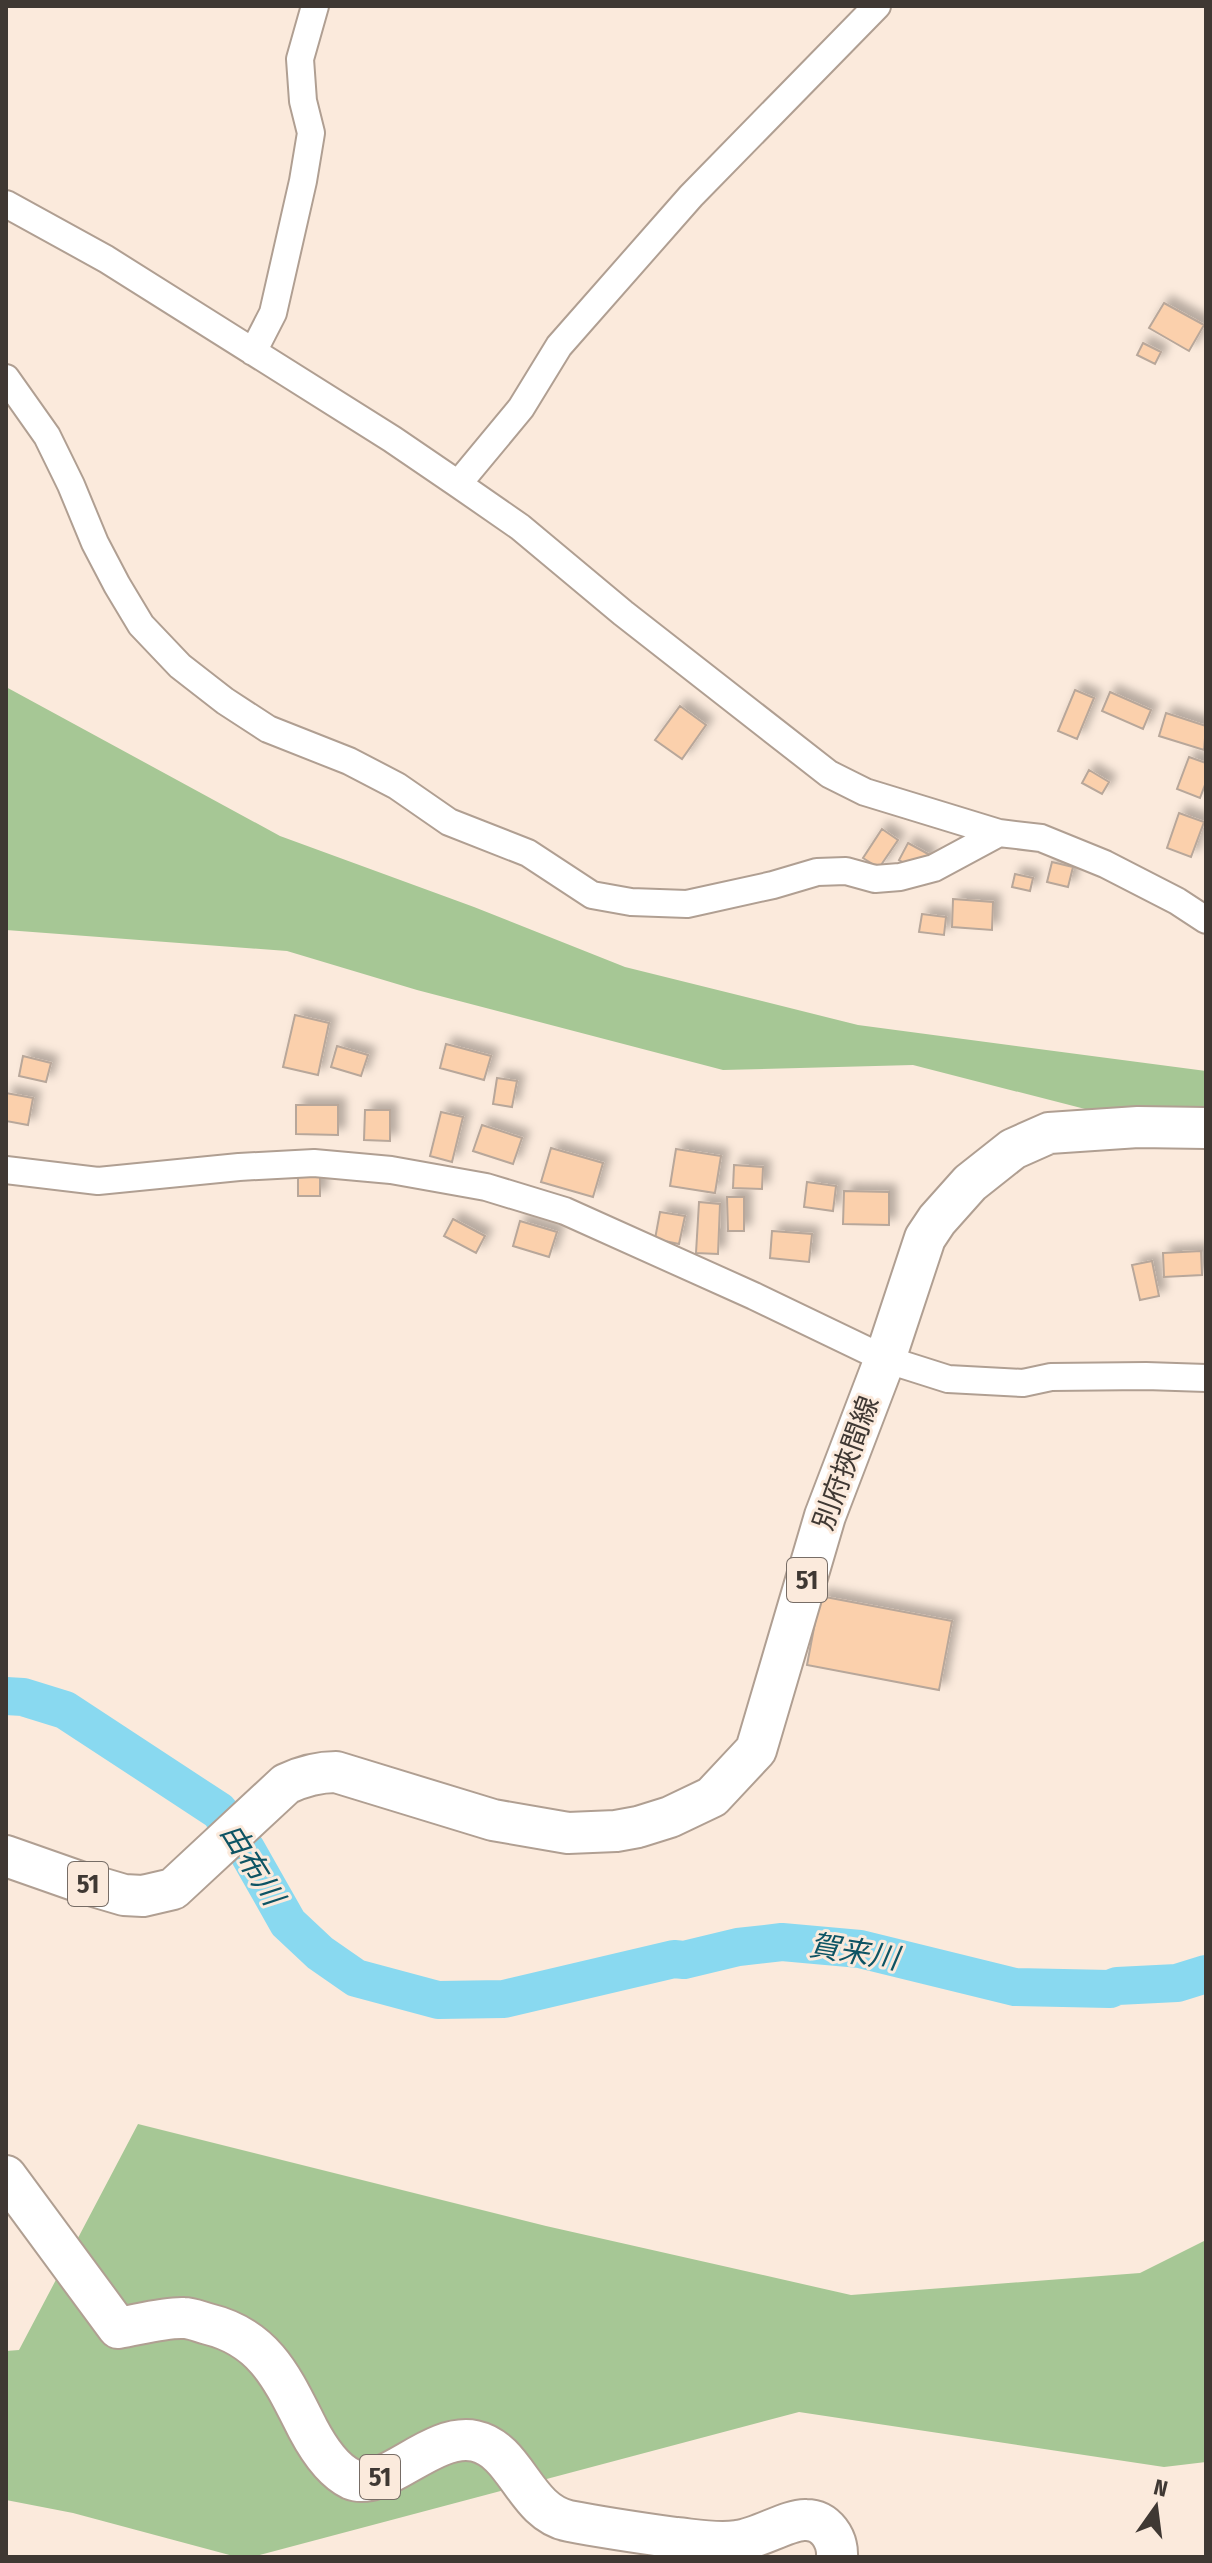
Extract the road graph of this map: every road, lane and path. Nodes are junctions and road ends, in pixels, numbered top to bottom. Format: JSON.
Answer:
{"nodes":[{"id":1,"x":315,"y":6,"type":"edge"},
{"id":2,"x":877,"y":6,"type":"edge"},
{"id":3,"x":6,"y":204,"type":"edge"},
{"id":4,"x":253,"y":352,"type":"junction"},
{"id":5,"x":6,"y":378,"type":"edge"},
{"id":6,"x":458,"y":484,"type":"junction"},
{"id":7,"x":999,"y":833,"type":"junction"},
{"id":8,"x":1206,"y":920,"type":"edge"},
{"id":9,"x":1206,"y":1128,"type":"edge"},
{"id":10,"x":6,"y":1170,"type":"edge"},
{"id":11,"x":885,"y":1359,"type":"junction"},
{"id":12,"x":1206,"y":1378,"type":"edge"},
{"id":13,"x":6,"y":1856,"type":"edge"},
{"id":14,"x":6,"y":2176,"type":"edge"},
{"id":15,"x":837,"y":2557,"type":"edge"}],
"edges":[{"from":1,"to":4,"type":"street"},
{"from":2,"to":6,"type":"street"},
{"from":3,"to":4,"type":"street"},
{"from":4,"to":6,"type":"street"},
{"from":5,"to":7,"type":"street"},
{"from":6,"to":7,"type":"street"},
{"from":7,"to":8,"type":"street"},
{"from":9,"to":11,"type":"main road","name":"別府挾間線","number":"51"},
{"from":10,"to":11,"type":"street"},
{"from":11,"to":12,"type":"street"},
{"from":11,"to":13,"type":"main road","name":"別府挾間線","number":"51"},
{"from":14,"to":15,"type":"main road","number":"51"}]}
